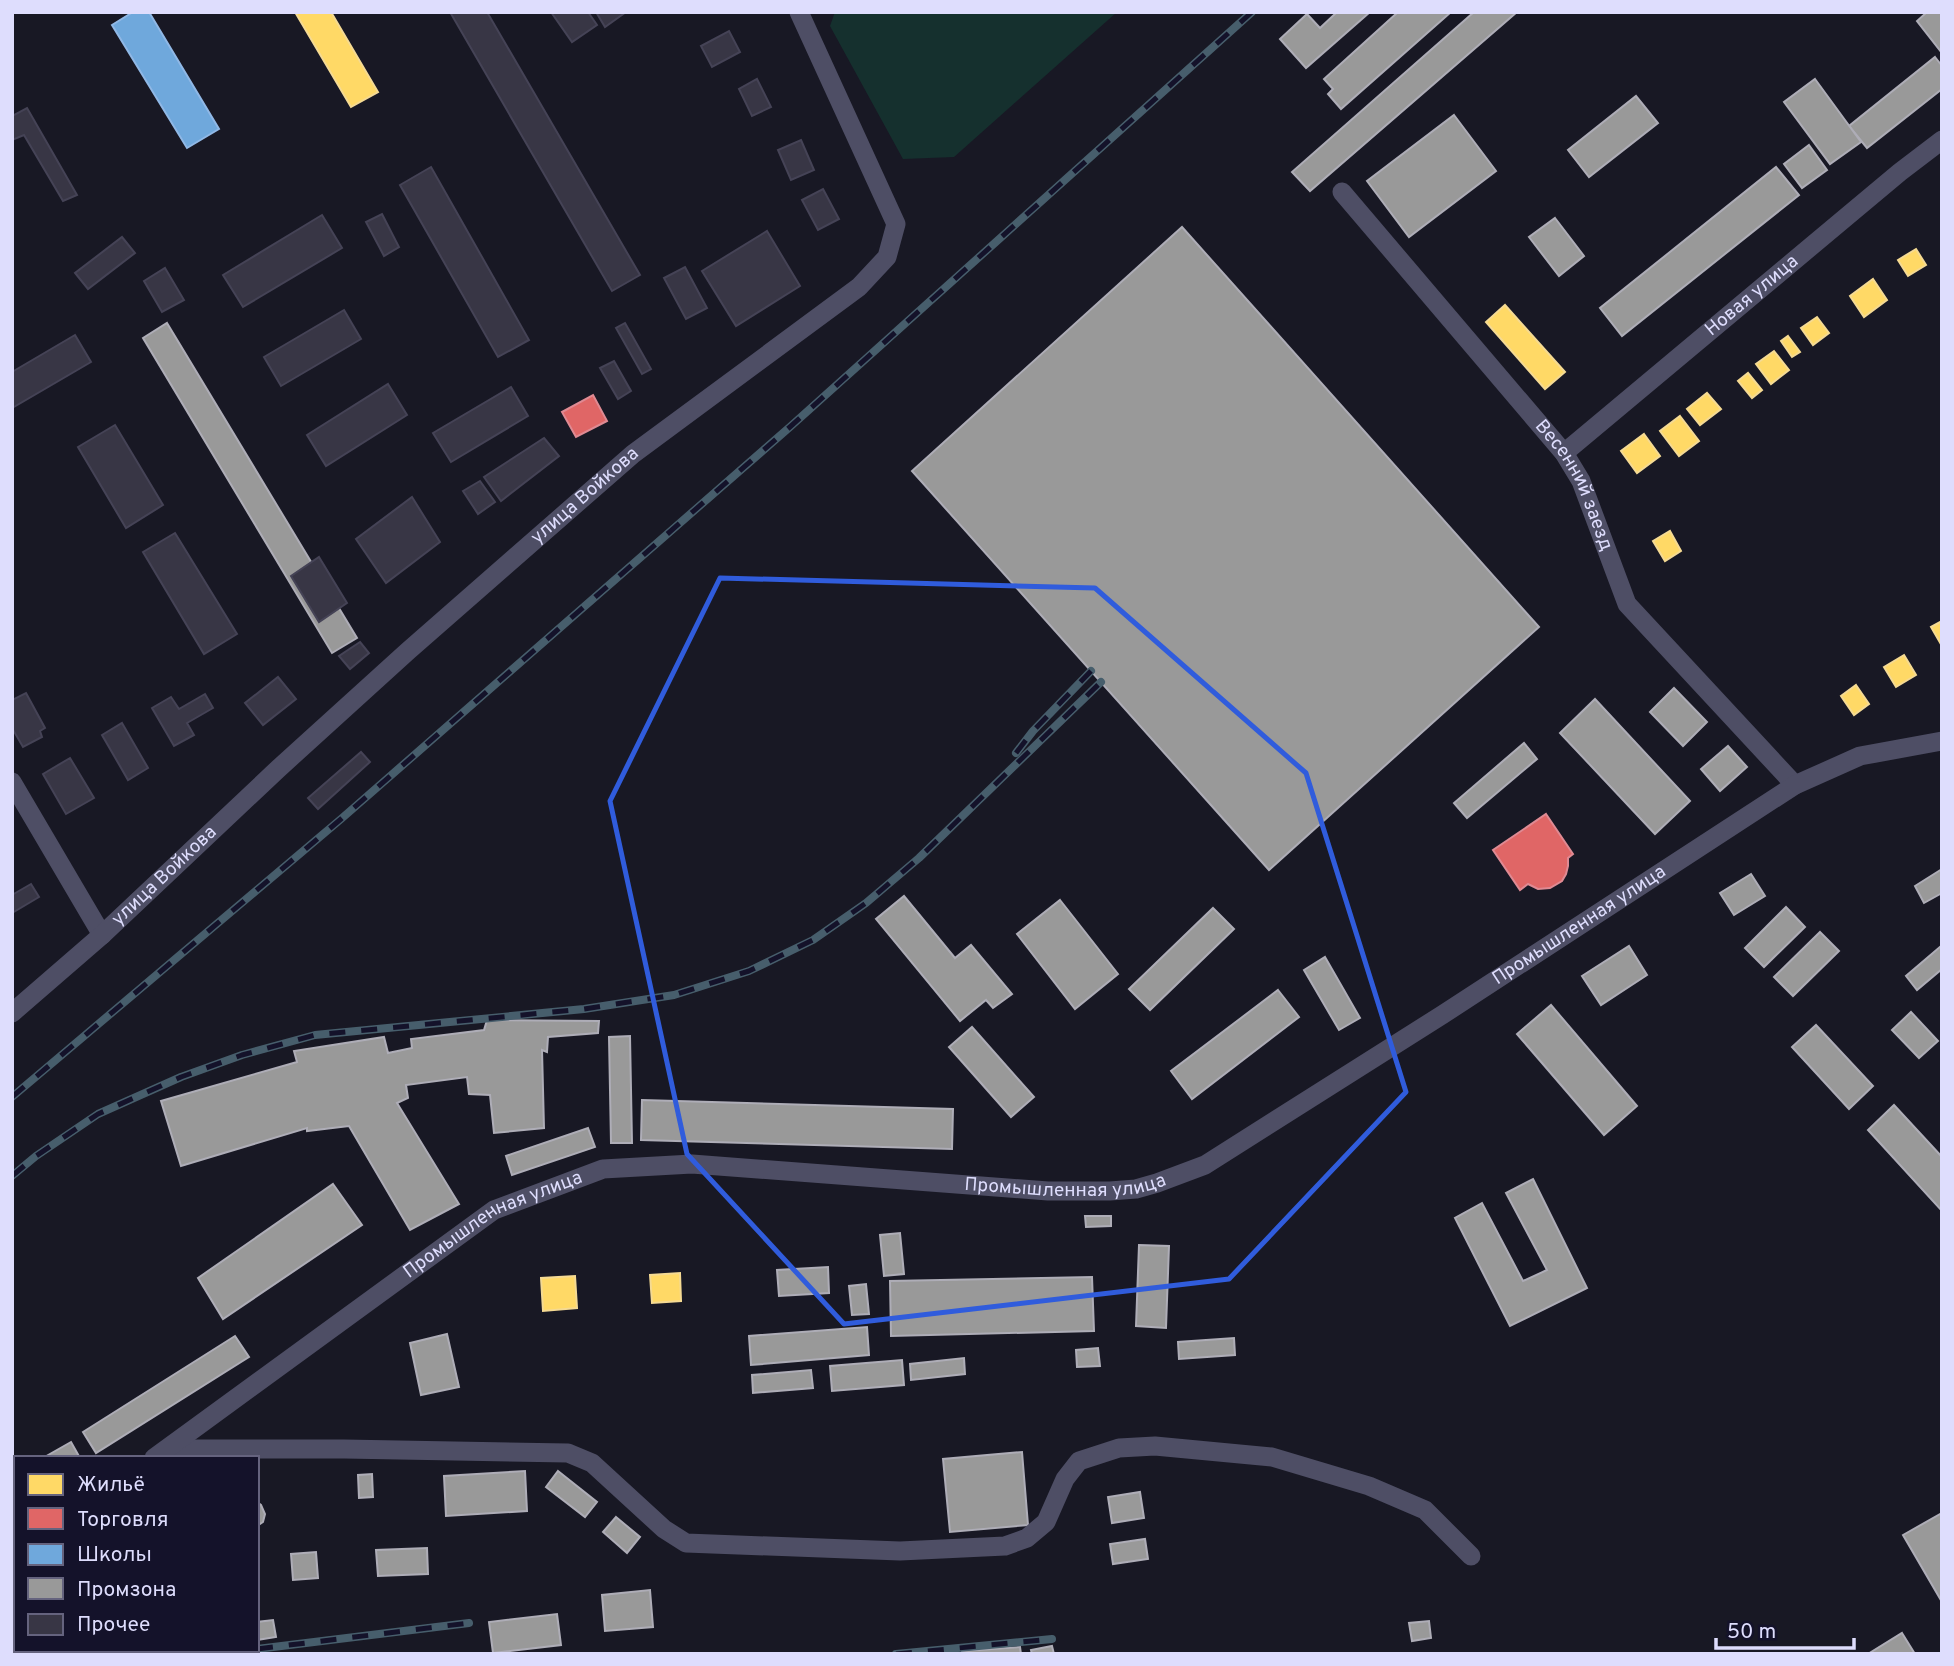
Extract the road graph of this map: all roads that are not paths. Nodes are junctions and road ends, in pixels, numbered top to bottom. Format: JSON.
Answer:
{"nodes":[{"id":1,"x":799,"y":12,"type":"edge"},
{"id":2,"x":1942,"y":140,"type":"edge"},
{"id":3,"x":1342,"y":192,"type":"dead end"},
{"id":4,"x":1564,"y":453,"type":"junction"},
{"id":5,"x":1939,"y":739,"type":"edge"},
{"id":6,"x":12,"y":782,"type":"edge"},
{"id":7,"x":1795,"y":785,"type":"junction"},
{"id":8,"x":102,"y":934,"type":"junction"},
{"id":9,"x":12,"y":1013,"type":"edge"},
{"id":10,"x":162,"y":1453,"type":"edge"},
{"id":11,"x":1471,"y":1556,"type":"dead end"}],
"edges":[{"from":1,"to":8,"type":"street","name":"улица Войкова"},
{"from":2,"to":4,"type":"street","name":"Новая улица"},
{"from":3,"to":4,"type":"street","name":"Весенний заезд"},
{"from":4,"to":7,"type":"street","name":"Весенний заезд"},
{"from":5,"to":7,"type":"street","name":"Промышленная улица"},
{"from":6,"to":8,"type":"street"},
{"from":7,"to":10,"type":"street","name":"Промышленная улица"},
{"from":8,"to":9,"type":"street","name":"улица Войкова"},
{"from":10,"to":11,"type":"street"}]}
